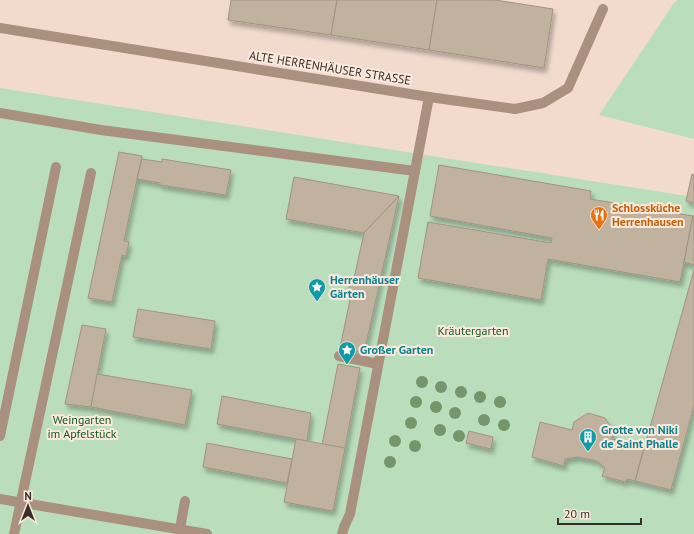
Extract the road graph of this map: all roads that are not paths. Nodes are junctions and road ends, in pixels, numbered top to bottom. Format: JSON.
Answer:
{"nodes":[{"id":1,"x":603,"y":10,"type":"dead end"},
{"id":2,"x":0,"y":28,"type":"edge"},
{"id":3,"x":429,"y":98,"type":"junction"},
{"id":4,"x":0,"y":114,"type":"edge"},
{"id":5,"x":56,"y":167,"type":"dead end"},
{"id":6,"x":415,"y":171,"type":"junction"},
{"id":7,"x":91,"y":174,"type":"dead end"},
{"id":8,"x":339,"y":356,"type":"dead end"},
{"id":9,"x":378,"y":364,"type":"junction"},
{"id":10,"x":0,"y":436,"type":"edge"},
{"id":11,"x":0,"y":499,"type":"edge"},
{"id":12,"x":185,"y":501,"type":"dead end"},
{"id":13,"x":21,"y":502,"type":"junction"},
{"id":14,"x":343,"y":530,"type":"edge"},
{"id":15,"x":179,"y":532,"type":"edge"},
{"id":16,"x":14,"y":534,"type":"edge"},
{"id":17,"x":207,"y":534,"type":"edge"}],
"edges":[{"from":1,"to":3,"type":"street","name":"ALTE HERRENHÄUSER STRASSE"},
{"from":2,"to":3,"type":"street","name":"ALTE HERRENHÄUSER STRASSE"},
{"from":3,"to":6,"type":"street"},
{"from":4,"to":6,"type":"street"},
{"from":5,"to":10,"type":"street"},
{"from":6,"to":9,"type":"street"},
{"from":7,"to":13,"type":"street"},
{"from":8,"to":9,"type":"street"},
{"from":9,"to":14,"type":"street"},
{"from":11,"to":13,"type":"street"},
{"from":12,"to":15,"type":"street"},
{"from":13,"to":15,"type":"street"},
{"from":13,"to":16,"type":"street"},
{"from":15,"to":17,"type":"street"}]}
